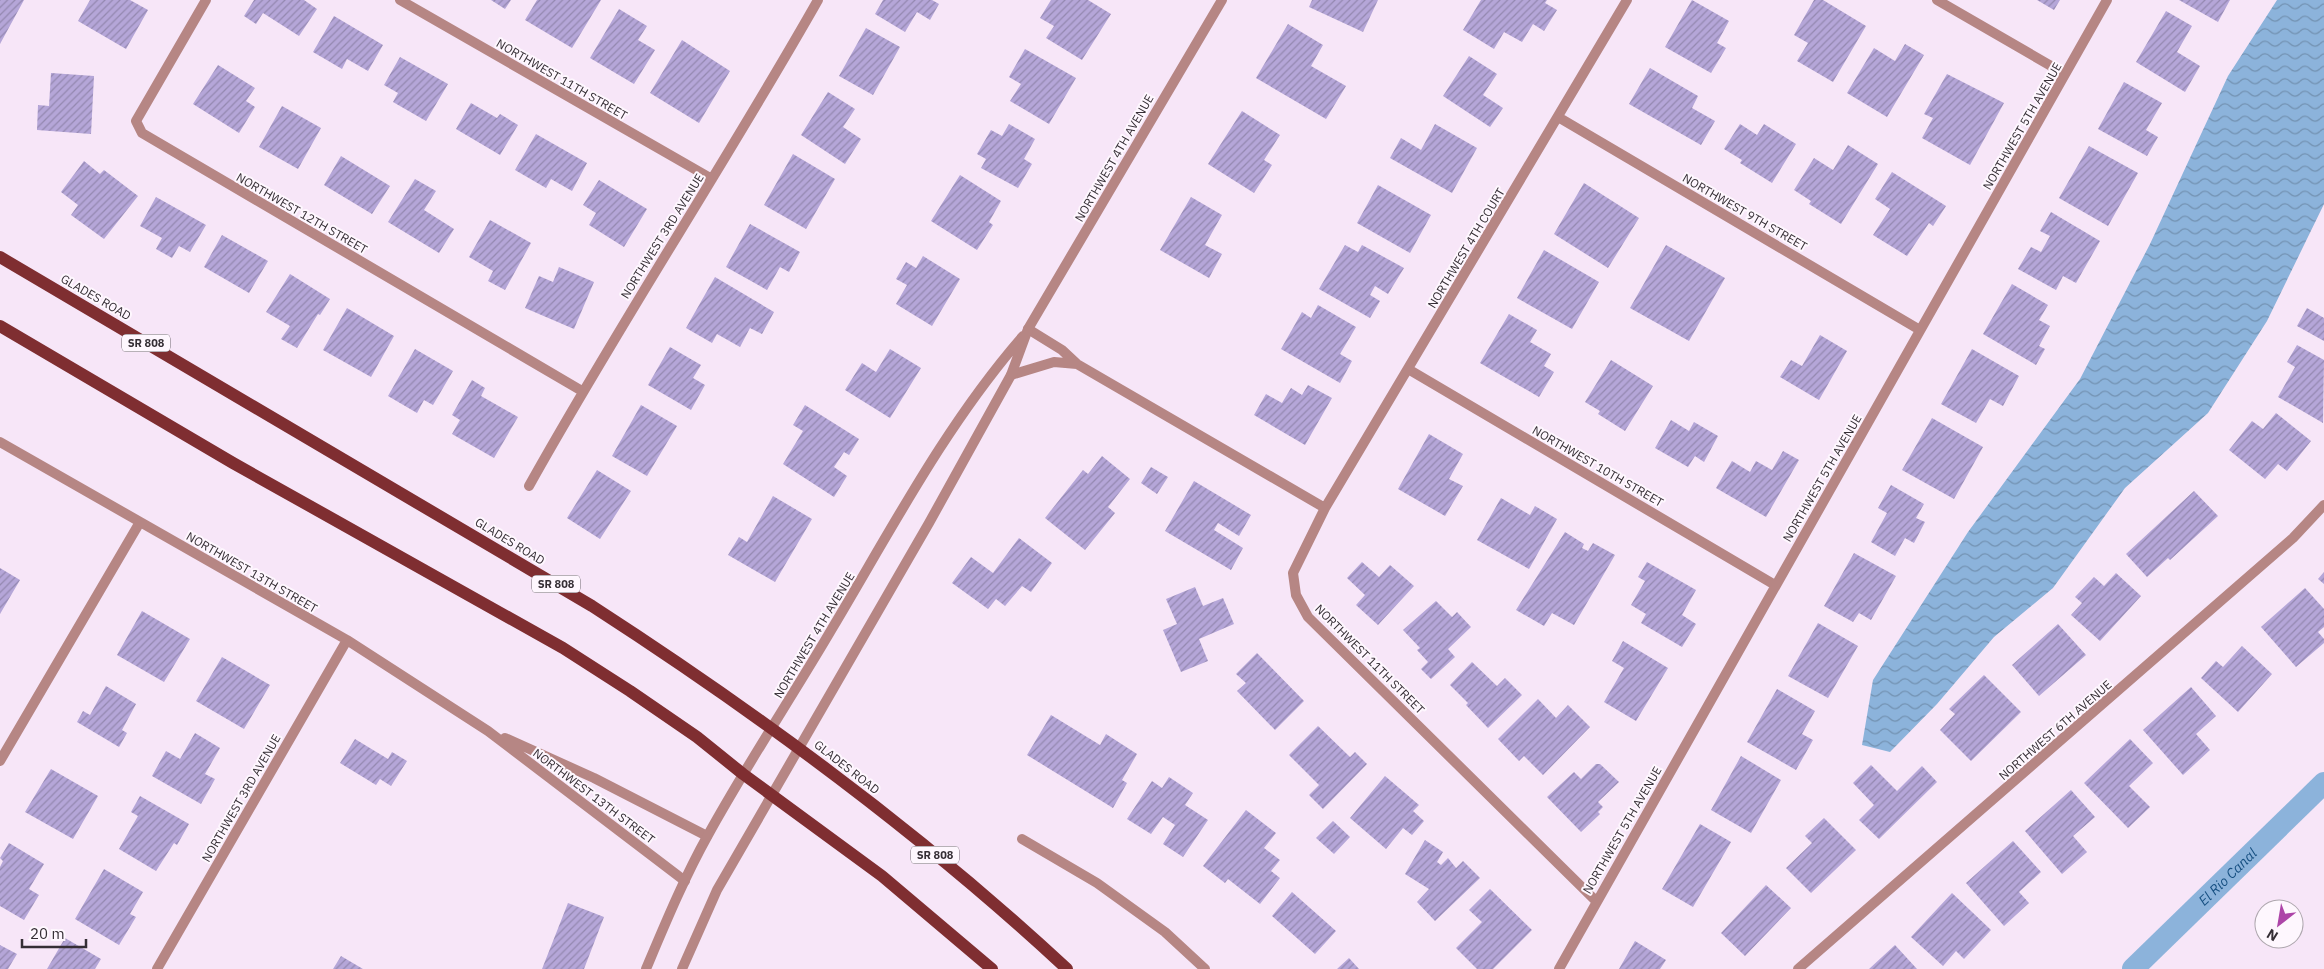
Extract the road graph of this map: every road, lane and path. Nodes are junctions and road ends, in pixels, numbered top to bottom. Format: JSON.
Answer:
{"nodes":[{"id":1,"x":206,"y":0,"type":"edge"},
{"id":2,"x":400,"y":0,"type":"edge"},
{"id":3,"x":818,"y":0,"type":"edge"},
{"id":4,"x":1222,"y":0,"type":"edge"},
{"id":5,"x":1627,"y":0,"type":"edge"},
{"id":6,"x":1938,"y":0,"type":"edge"},
{"id":7,"x":2108,"y":0,"type":"edge"},
{"id":8,"x":2066,"y":74,"type":"junction"},
{"id":9,"x":1558,"y":116,"type":"junction"},
{"id":10,"x":712,"y":179,"type":"junction"},
{"id":11,"x":0,"y":257,"type":"edge"},
{"id":12,"x":0,"y":326,"type":"edge"},
{"id":13,"x":1028,"y":329,"type":"junction"},
{"id":14,"x":1920,"y":330,"type":"junction"},
{"id":15,"x":1077,"y":364,"type":"junction"},
{"id":16,"x":1408,"y":369,"type":"junction"},
{"id":17,"x":1011,"y":375,"type":"junction"},
{"id":18,"x":582,"y":391,"type":"junction"},
{"id":19,"x":0,"y":442,"type":"edge"},
{"id":20,"x":529,"y":486,"type":"dead end"},
{"id":21,"x":2324,"y":506,"type":"edge"},
{"id":22,"x":1325,"y":508,"type":"junction"},
{"id":23,"x":140,"y":522,"type":"junction"},
{"id":24,"x":1775,"y":585,"type":"junction"},
{"id":25,"x":347,"y":640,"type":"junction"},
{"id":26,"x":773,"y":728,"type":"junction"},
{"id":27,"x":488,"y":731,"type":"junction"},
{"id":28,"x":798,"y":747,"type":"junction"},
{"id":29,"x":0,"y":761,"type":"edge"},
{"id":30,"x":743,"y":774,"type":"junction"},
{"id":31,"x":771,"y":794,"type":"junction"},
{"id":32,"x":707,"y":836,"type":"junction"},
{"id":33,"x":1022,"y":839,"type":"dead end"},
{"id":34,"x":685,"y":881,"type":"junction"},
{"id":35,"x":1596,"y":901,"type":"junction"},
{"id":36,"x":157,"y":969,"type":"edge"},
{"id":37,"x":646,"y":969,"type":"edge"},
{"id":38,"x":682,"y":969,"type":"edge"},
{"id":39,"x":992,"y":969,"type":"edge"},
{"id":40,"x":1067,"y":969,"type":"edge"},
{"id":41,"x":1205,"y":969,"type":"edge"},
{"id":42,"x":1559,"y":969,"type":"edge"},
{"id":43,"x":1798,"y":969,"type":"edge"}],
"edges":[{"from":1,"to":18,"type":"street","name":"NORTHWEST 12TH STREET"},
{"from":2,"to":10,"type":"street","name":"NORTHWEST 11TH STREET"},
{"from":3,"to":10,"type":"street","name":"NORTHWEST 3RD AVENUE"},
{"from":4,"to":13,"type":"street","name":"NORTHWEST 4TH AVENUE"},
{"from":5,"to":9,"type":"street","name":"NORTHWEST 4TH COURT"},
{"from":6,"to":8,"type":"street"},
{"from":7,"to":8,"type":"street","name":"NORTHWEST 5TH AVENUE"},
{"from":8,"to":14,"type":"street","name":"NORTHWEST 5TH AVENUE"},
{"from":9,"to":14,"type":"street","name":"NORTHWEST 9TH STREET"},
{"from":9,"to":16,"type":"street","name":"NORTHWEST 4TH COURT"},
{"from":10,"to":18,"type":"street","name":"NORTHWEST 3RD AVENUE"},
{"from":11,"to":26,"type":"main road","name":"GLADES ROAD","number":"SR 808"},
{"from":12,"to":30,"type":"main road"},
{"from":13,"to":15,"type":"street"},
{"from":13,"to":17,"type":"street","name":"NORTHWEST 4TH AVENUE"},
{"from":13,"to":26,"type":"street","name":"NORTHWEST 4TH AVENUE"},
{"from":14,"to":24,"type":"street","name":"NORTHWEST 5TH AVENUE"},
{"from":15,"to":17,"type":"street"},
{"from":15,"to":22,"type":"street"},
{"from":16,"to":22,"type":"street","name":"NORTHWEST 4TH COURT"},
{"from":16,"to":24,"type":"street","name":"NORTHWEST 10TH STREET"},
{"from":17,"to":28,"type":"street","name":"NORTHWEST 4TH AVENUE"},
{"from":18,"to":20,"type":"street","name":"NORTHWEST 3RD AVENUE"},
{"from":19,"to":23,"type":"street","name":"NORTHWEST 13TH STREET"},
{"from":21,"to":43,"type":"street","name":"NORTHWEST 6TH AVENUE"},
{"from":22,"to":35,"type":"street","name":"NORTHWEST 11TH STREET"},
{"from":23,"to":25,"type":"street","name":"NORTHWEST 13TH STREET"},
{"from":23,"to":29,"type":"street"},
{"from":24,"to":35,"type":"street","name":"NORTHWEST 5TH AVENUE"},
{"from":25,"to":27,"type":"street","name":"NORTHWEST 13TH STREET"},
{"from":25,"to":36,"type":"street","name":"NORTHWEST 3RD AVENUE"},
{"from":26,"to":28,"type":"main road","name":"GLADES ROAD","number":"SR 808"},
{"from":26,"to":30,"type":"street","name":"NORTHWEST 4TH AVENUE"},
{"from":27,"to":32,"type":"street","name":"NORTHWEST 13TH STREET"},
{"from":27,"to":34,"type":"street","name":"NORTHWEST 13TH STREET"},
{"from":28,"to":31,"type":"street","name":"NORTHWEST 4TH AVENUE"},
{"from":28,"to":40,"type":"main road","name":"GLADES ROAD","number":"SR 808"},
{"from":30,"to":31,"type":"main road"},
{"from":30,"to":32,"type":"street","name":"NORTHWEST 4TH AVENUE"},
{"from":31,"to":38,"type":"street","name":"NORTHWEST 4TH AVENUE"},
{"from":31,"to":39,"type":"main road"},
{"from":32,"to":34,"type":"street","name":"NORTHWEST 4TH AVENUE"},
{"from":33,"to":41,"type":"street"},
{"from":34,"to":37,"type":"street","name":"NORTHWEST 4TH AVENUE"},
{"from":35,"to":42,"type":"street","name":"NORTHWEST 5TH AVENUE"}]}
